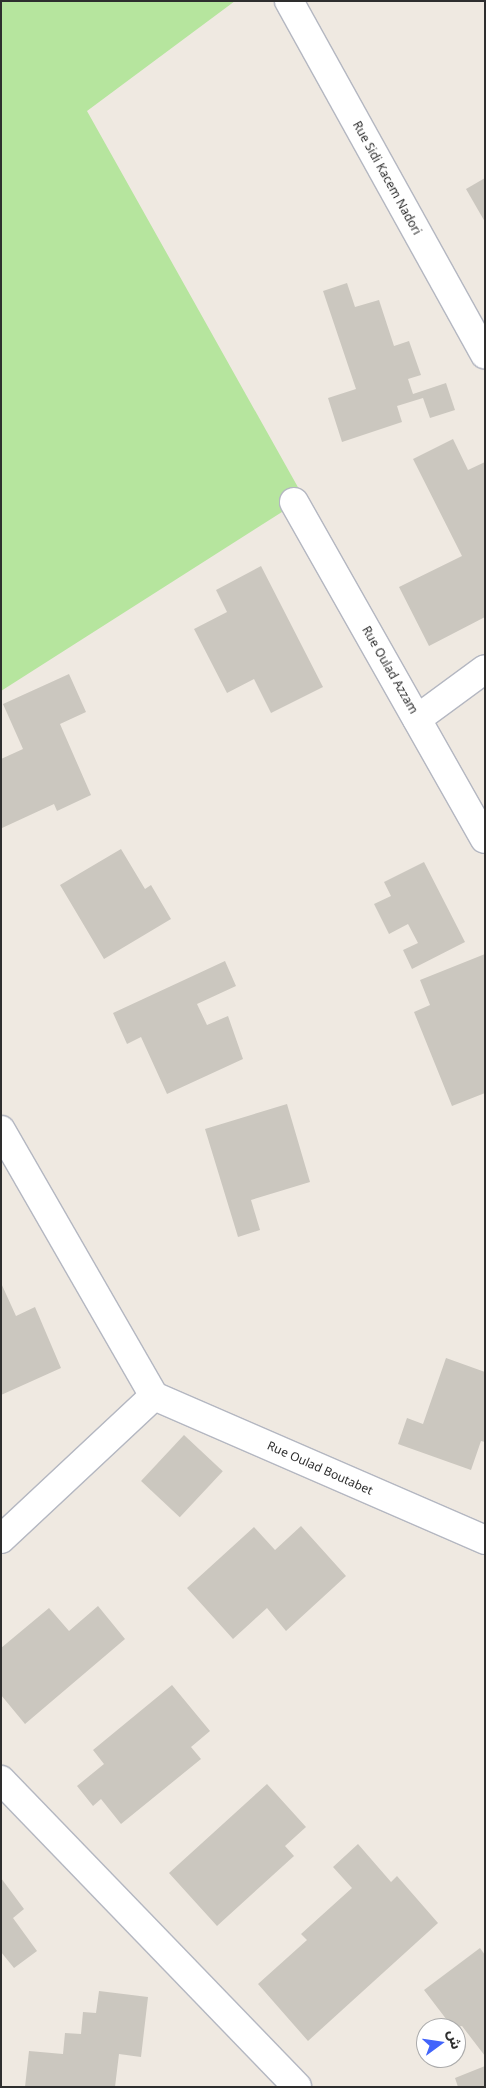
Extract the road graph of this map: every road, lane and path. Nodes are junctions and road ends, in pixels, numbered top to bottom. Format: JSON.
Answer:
{"nodes":[{"id":1,"x":289,"y":1,"type":"edge"},
{"id":2,"x":485,"y":354,"type":"edge"},
{"id":3,"x":294,"y":502,"type":"dead end"},
{"id":4,"x":485,"y":669,"type":"edge"},
{"id":5,"x":418,"y":719,"type":"junction"},
{"id":6,"x":485,"y":839,"type":"edge"},
{"id":7,"x":1,"y":1130,"type":"edge"},
{"id":8,"x":154,"y":1396,"type":"junction"},
{"id":9,"x":1,"y":1539,"type":"edge"},
{"id":10,"x":485,"y":1540,"type":"edge"},
{"id":11,"x":1,"y":1780,"type":"edge"},
{"id":12,"x":297,"y":2087,"type":"edge"}],
"edges":[{"from":1,"to":2,"type":"street","name":"Rue Sidi Kacem Nadori"},
{"from":3,"to":5,"type":"street","name":"Rue Oulad Azzam"},
{"from":4,"to":5,"type":"street"},
{"from":5,"to":6,"type":"street","name":"Rue Oulad Azzam"},
{"from":7,"to":8,"type":"street"},
{"from":8,"to":9,"type":"street"},
{"from":8,"to":10,"type":"street","name":"Rue Oulad Boutabet"},
{"from":11,"to":12,"type":"street"}]}
